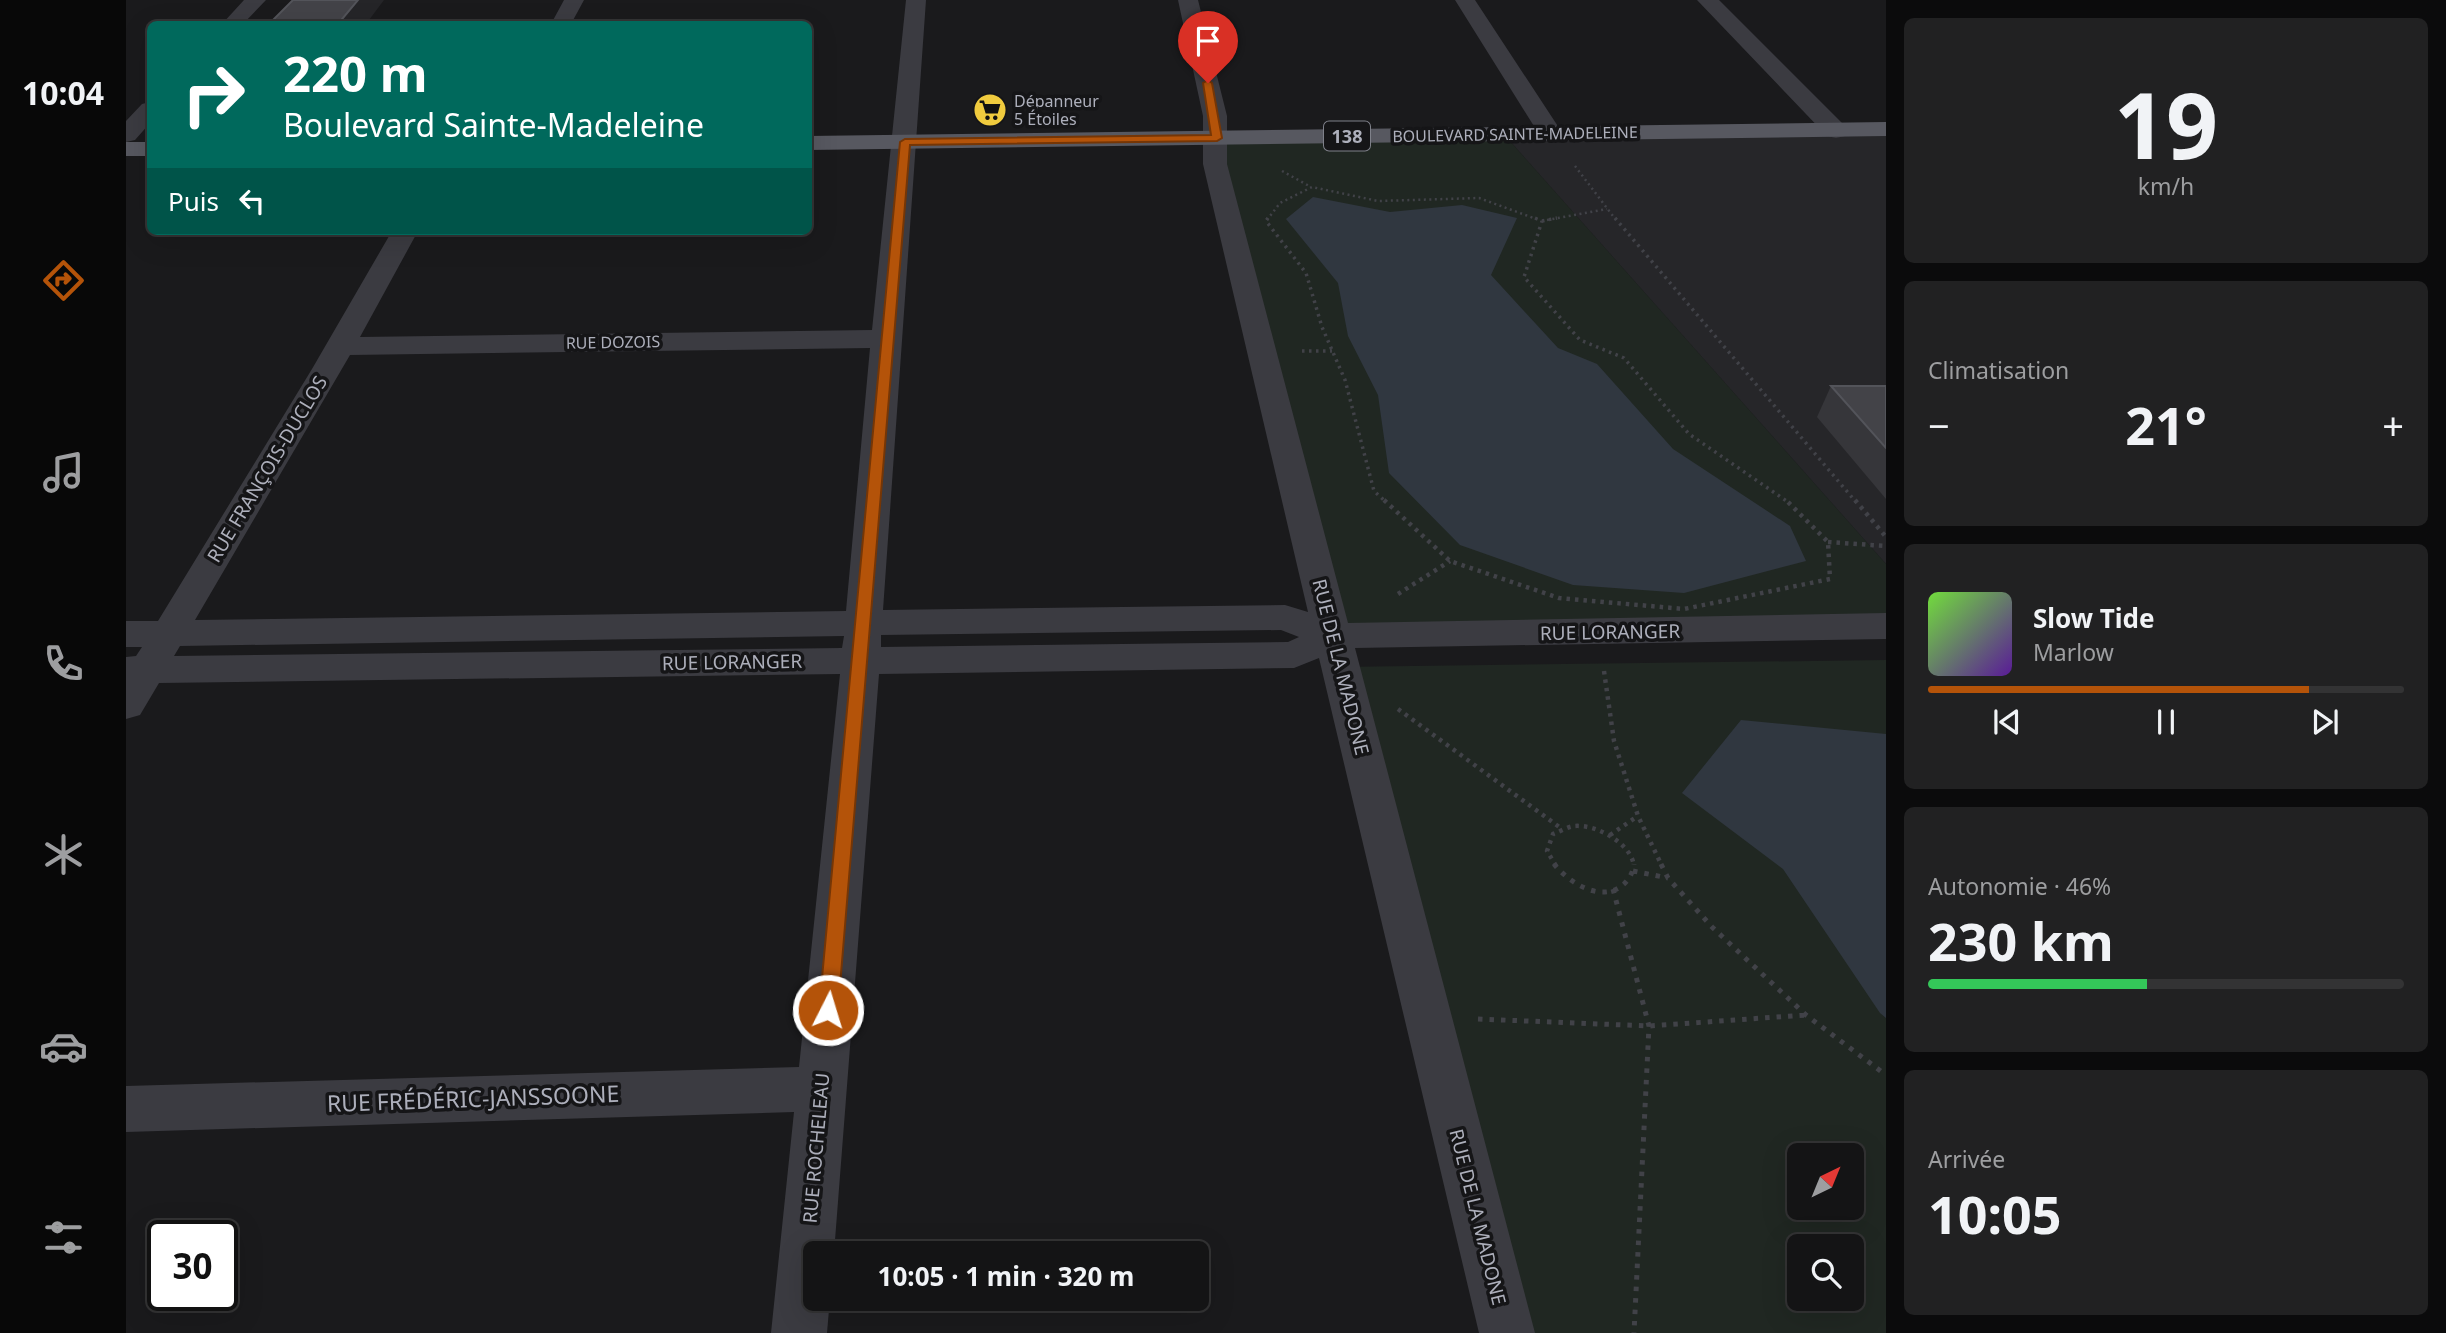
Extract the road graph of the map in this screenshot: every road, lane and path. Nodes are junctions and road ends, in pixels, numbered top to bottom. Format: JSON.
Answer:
{"nodes":[{"id":1,"x":256,"y":0,"type":"edge"},
{"id":2,"x":575,"y":0,"type":"edge"},
{"id":3,"x":916,"y":0,"type":"edge"},
{"id":4,"x":1188,"y":0,"type":"edge"},
{"id":5,"x":1465,"y":0,"type":"edge"},
{"id":6,"x":1707,"y":0,"type":"edge"},
{"id":7,"x":235,"y":21,"type":"edge"},
{"id":8,"x":563,"y":21,"type":"edge"},
{"id":9,"x":147,"y":112,"type":"edge"},
{"id":10,"x":1886,"y":130,"type":"edge"},
{"id":11,"x":1836,"y":131,"type":"junction"},
{"id":12,"x":1552,"y":134,"type":"junction"},
{"id":13,"x":126,"y":135,"type":"edge"},
{"id":14,"x":1217,"y":138,"type":"junction"},
{"id":15,"x":905,"y":142,"type":"junction"},
{"id":16,"x":812,"y":143,"type":"edge"},
{"id":17,"x":126,"y":149,"type":"edge"},
{"id":18,"x":147,"y":149,"type":"edge"},
{"id":19,"x":1606,"y":209,"type":"junction"},
{"id":20,"x":1542,"y":221,"type":"junction"},
{"id":21,"x":403,"y":235,"type":"edge"},
{"id":22,"x":886,"y":339,"type":"junction"},
{"id":23,"x":339,"y":346,"type":"junction"},
{"id":24,"x":1886,"y":537,"type":"edge"},
{"id":25,"x":1828,"y":542,"type":"junction"},
{"id":26,"x":1886,"y":545,"type":"edge"},
{"id":27,"x":1886,"y":626,"type":"edge"},
{"id":28,"x":1590,"y":632,"type":"junction"},
{"id":29,"x":169,"y":633,"type":"junction"},
{"id":30,"x":126,"y":634,"type":"edge"},
{"id":31,"x":1333,"y":636,"type":"junction"},
{"id":32,"x":862,"y":642,"type":"junction"},
{"id":33,"x":137,"y":670,"type":"edge"},
{"id":34,"x":1349,"y":700,"type":"junction"},
{"id":35,"x":126,"y":705,"type":"edge"},
{"id":36,"x":1638,"y":816,"type":"junction"},
{"id":37,"x":1562,"y":829,"type":"junction"},
{"id":38,"x":1610,"y":835,"type":"junction"},
{"id":39,"x":1633,"y":870,"type":"junction"},
{"id":40,"x":1668,"y":878,"type":"junction"},
{"id":41,"x":1613,"y":889,"type":"junction"},
{"id":42,"x":1806,"y":1014,"type":"junction"},
{"id":43,"x":1428,"y":1017,"type":"junction"},
{"id":44,"x":1649,"y":1026,"type":"junction"},
{"id":45,"x":1886,"y":1075,"type":"edge"},
{"id":46,"x":821,"y":1089,"type":"junction"},
{"id":47,"x":126,"y":1109,"type":"edge"},
{"id":48,"x":799,"y":1333,"type":"edge"},
{"id":49,"x":1507,"y":1333,"type":"edge"},
{"id":50,"x":1634,"y":1333,"type":"edge"}],
"edges":[{"from":1,"to":7,"type":"street"},
{"from":2,"to":8,"type":"street"},
{"from":3,"to":15,"type":"street","name":"RUE ROCHELEAU"},
{"from":4,"to":14,"type":"street","name":"RUE DE LA MADONE"},
{"from":5,"to":12,"type":"street"},
{"from":6,"to":11,"type":"street"},
{"from":9,"to":13,"type":"street"},
{"from":10,"to":11,"type":"main road","name":"BOULEVARD SAINTE-MADELEINE","number":"138"},
{"from":11,"to":12,"type":"main road","name":"BOULEVARD SAINTE-MADELEINE","number":"138"},
{"from":12,"to":14,"type":"main road","name":"BOULEVARD SAINTE-MADELEINE","number":"138"},
{"from":12,"to":19,"type":"path"},
{"from":14,"to":15,"type":"main road","name":"BOULEVARD SAINTE-MADELEINE","number":"138"},
{"from":14,"to":31,"type":"street","name":"RUE DE LA MADONE"},
{"from":15,"to":16,"type":"main road","name":"BOULEVARD SAINTE-MADELEINE","number":"138"},
{"from":15,"to":22,"type":"street","name":"RUE ROCHELEAU"},
{"from":17,"to":18,"type":"main road"},
{"from":19,"to":20,"type":"path"},
{"from":19,"to":24,"type":"path"},
{"from":20,"to":25,"type":"path"},
{"from":20,"to":25,"type":"path"},
{"from":21,"to":23,"type":"street","name":"RUE FRANÇOIS-DUCLOS"},
{"from":22,"to":23,"type":"street","name":"RUE DOZOIS"},
{"from":22,"to":32,"type":"street","name":"RUE ROCHELEAU"},
{"from":23,"to":29,"type":"street","name":"RUE FRANÇOIS-DUCLOS"},
{"from":25,"to":26,"type":"path"},
{"from":27,"to":28,"type":"street","name":"RUE LORANGER"},
{"from":28,"to":31,"type":"street","name":"RUE LORANGER"},
{"from":28,"to":36,"type":"path"},
{"from":29,"to":30,"type":"street","name":"RUE LORANGER"},
{"from":29,"to":32,"type":"street","name":"RUE LORANGER"},
{"from":29,"to":33,"type":"street","name":"RUE FRANÇOIS-DUCLOS"},
{"from":31,"to":32,"type":"street","name":"RUE LORANGER"},
{"from":31,"to":34,"type":"street","name":"RUE DE LA MADONE"},
{"from":32,"to":33,"type":"street","name":"RUE LORANGER"},
{"from":32,"to":46,"type":"street","name":"RUE ROCHELEAU"},
{"from":33,"to":35,"type":"street","name":"RUE FRANÇOIS-DUCLOS"},
{"from":34,"to":37,"type":"path"},
{"from":34,"to":43,"type":"street","name":"RUE DE LA MADONE"},
{"from":36,"to":38,"type":"path"},
{"from":36,"to":40,"type":"path"},
{"from":37,"to":38,"type":"path"},
{"from":37,"to":41,"type":"path"},
{"from":38,"to":39,"type":"path"},
{"from":39,"to":40,"type":"path"},
{"from":39,"to":41,"type":"path"},
{"from":40,"to":42,"type":"path"},
{"from":41,"to":44,"type":"path"},
{"from":42,"to":44,"type":"path"},
{"from":42,"to":45,"type":"path"},
{"from":43,"to":44,"type":"path"},
{"from":43,"to":49,"type":"street","name":"RUE DE LA MADONE"},
{"from":44,"to":50,"type":"path"},
{"from":46,"to":47,"type":"street","name":"RUE FRÉDÉRIC-JANSSOONE"},
{"from":46,"to":48,"type":"street","name":"RUE ROCHELEAU"}]}
